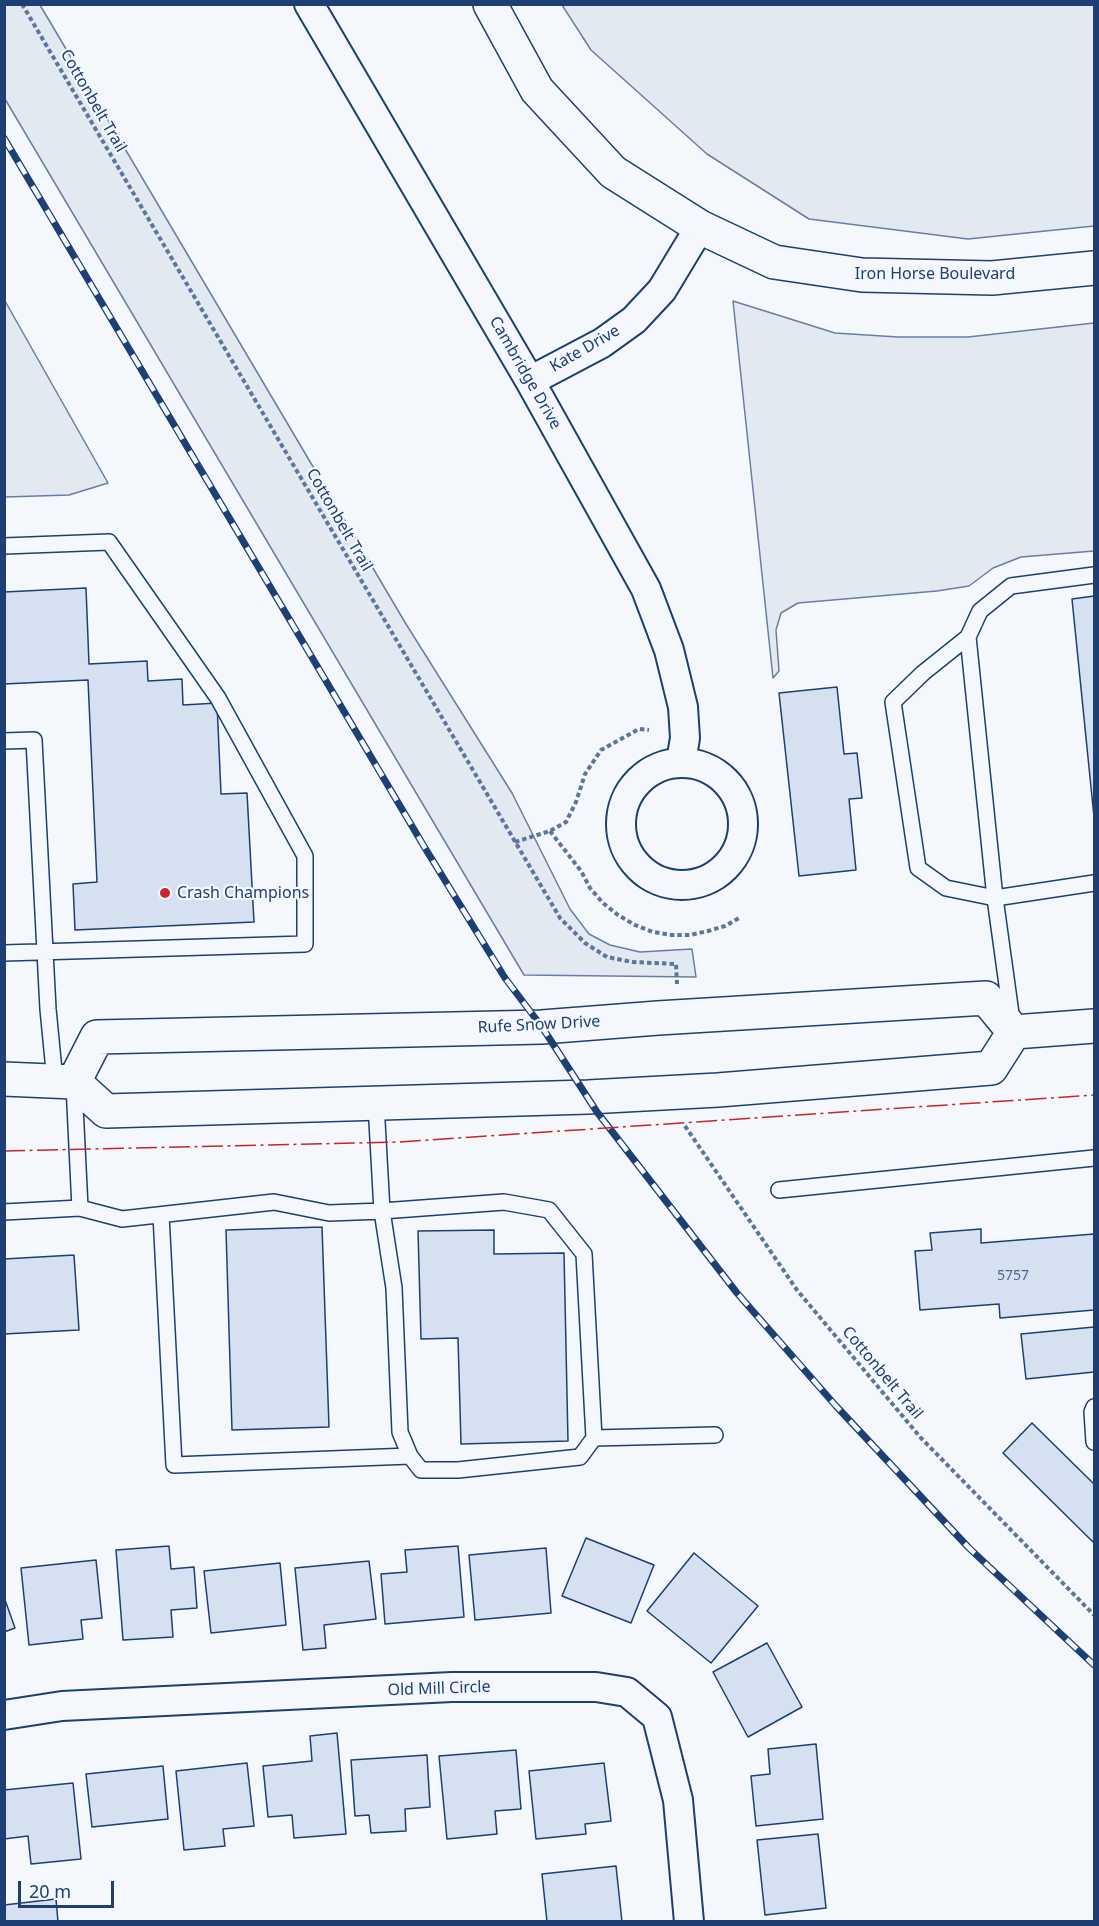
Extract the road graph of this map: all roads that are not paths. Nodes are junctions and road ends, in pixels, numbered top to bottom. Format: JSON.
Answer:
{"nodes":[{"id":1,"x":309,"y":4,"type":"edge"},
{"id":2,"x":490,"y":4,"type":"edge"},
{"id":3,"x":700,"y":227,"type":"junction"},
{"id":4,"x":1095,"y":268,"type":"edge"},
{"id":5,"x":530,"y":381,"type":"junction"},
{"id":6,"x":4,"y":546,"type":"edge"},
{"id":7,"x":1095,"y":575,"type":"edge"},
{"id":8,"x":968,"y":637,"type":"junction"},
{"id":9,"x":4,"y":741,"type":"edge"},
{"id":10,"x":681,"y":762,"type":"junction"},
{"id":11,"x":1095,"y":883,"type":"edge"},
{"id":12,"x":995,"y":898,"type":"junction"},
{"id":13,"x":45,"y":952,"type":"junction"},
{"id":14,"x":4,"y":953,"type":"edge"},
{"id":15,"x":1094,"y":1026,"type":"edge"},
{"id":16,"x":1014,"y":1032,"type":"junction"},
{"id":17,"x":4,"y":1079,"type":"edge"},
{"id":18,"x":64,"y":1081,"type":"junction"},
{"id":19,"x":376,"y":1104,"type":"junction"},
{"id":20,"x":1095,"y":1158,"type":"edge"},
{"id":21,"x":779,"y":1190,"type":"dead end"},
{"id":22,"x":80,"y":1208,"type":"junction"},
{"id":23,"x":382,"y":1211,"type":"junction"},
{"id":24,"x":4,"y":1212,"type":"edge"},
{"id":25,"x":161,"y":1215,"type":"junction"},
{"id":26,"x":1095,"y":1407,"type":"edge"},
{"id":27,"x":715,"y":1435,"type":"dead end"},
{"id":28,"x":594,"y":1438,"type":"junction"},
{"id":29,"x":1095,"y":1442,"type":"edge"},
{"id":30,"x":410,"y":1456,"type":"junction"},
{"id":31,"x":4,"y":1715,"type":"edge"},
{"id":32,"x":689,"y":1922,"type":"edge"}],
"edges":[{"from":1,"to":5,"type":"street","name":"Cambridge Drive"},
{"from":2,"to":3,"type":"main road","name":"Iron Horse Boulevard"},
{"from":3,"to":4,"type":"main road","name":"Iron Horse Boulevard"},
{"from":3,"to":5,"type":"street","name":"Kate Drive"},
{"from":5,"to":10,"type":"street","name":"Cambridge Drive"},
{"from":6,"to":13,"type":"lane"},
{"from":7,"to":8,"type":"lane"},
{"from":8,"to":12,"type":"lane"},
{"from":8,"to":12,"type":"lane"},
{"from":9,"to":13,"type":"lane"},
{"from":10,"to":10,"type":"street"},
{"from":11,"to":12,"type":"lane"},
{"from":12,"to":16,"type":"lane"},
{"from":13,"to":14,"type":"lane"},
{"from":13,"to":18,"type":"lane"},
{"from":15,"to":16,"type":"main road"},
{"from":16,"to":18,"type":"main road","name":"Rufe Snow Drive"},
{"from":16,"to":19,"type":"main road"},
{"from":17,"to":18,"type":"main road"},
{"from":18,"to":19,"type":"main road"},
{"from":18,"to":22,"type":"lane"},
{"from":19,"to":23,"type":"lane"},
{"from":20,"to":21,"type":"lane"},
{"from":22,"to":24,"type":"lane"},
{"from":22,"to":25,"type":"lane"},
{"from":23,"to":25,"type":"lane"},
{"from":23,"to":28,"type":"lane"},
{"from":23,"to":30,"type":"lane"},
{"from":25,"to":30,"type":"lane"},
{"from":26,"to":29,"type":"lane"},
{"from":27,"to":28,"type":"lane"},
{"from":28,"to":30,"type":"lane"},
{"from":31,"to":32,"type":"street","name":"Old Mill Circle"}]}
